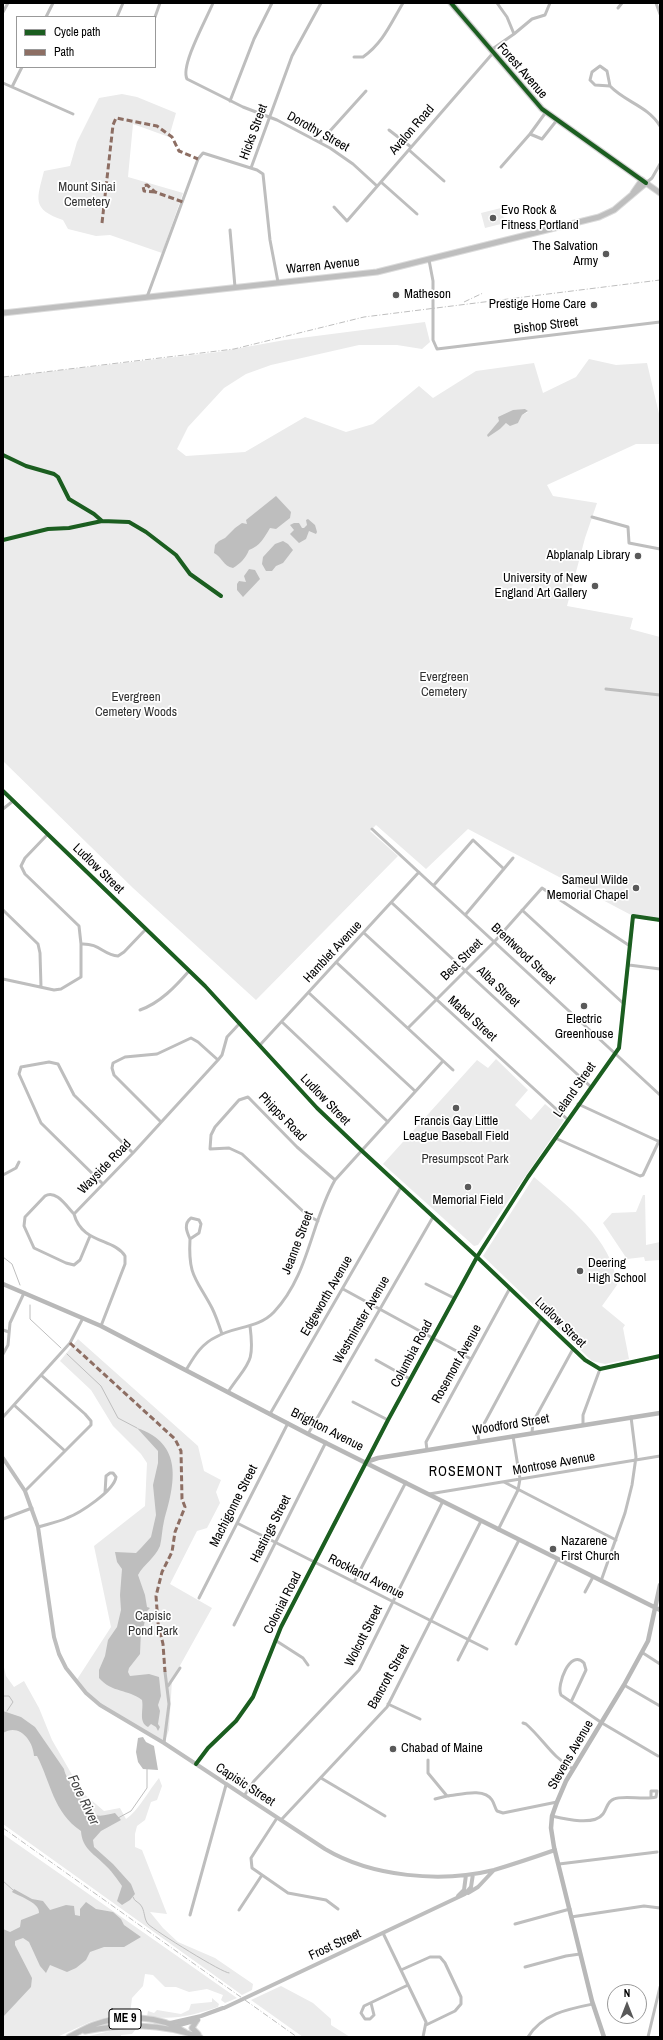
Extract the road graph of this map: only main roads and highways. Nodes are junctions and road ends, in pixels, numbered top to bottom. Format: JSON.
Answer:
{"nodes":[{"id":1,"x":451,"y":3,"type":"edge"},
{"id":2,"x":644,"y":182,"type":"junction"},
{"id":3,"x":660,"y":193,"type":"edge"},
{"id":4,"x":3,"y":314,"type":"edge"},
{"id":5,"x":3,"y":1284,"type":"edge"},
{"id":6,"x":660,"y":1413,"type":"edge"},
{"id":7,"x":366,"y":1462,"type":"junction"},
{"id":8,"x":660,"y":1585,"type":"edge"},
{"id":9,"x":654,"y":1608,"type":"junction"},
{"id":10,"x":660,"y":1610,"type":"edge"},
{"id":11,"x":197,"y":2020,"type":"road end"},
{"id":12,"x":176,"y":2026,"type":"junction"},
{"id":13,"x":96,"y":2029,"type":"junction"},
{"id":14,"x":82,"y":2031,"type":"junction"},
{"id":15,"x":186,"y":2032,"type":"junction"},
{"id":16,"x":69,"y":2037,"type":"edge"},
{"id":17,"x":201,"y":2037,"type":"edge"},
{"id":18,"x":604,"y":2037,"type":"edge"}],
"edges":[{"from":1,"to":2,"type":"main road","name":"Forest Avenue"},
{"from":2,"to":3,"type":"main road","name":"Forest Avenue"},
{"from":2,"to":4,"type":"main road","name":"Warren Avenue"},
{"from":5,"to":7,"type":"main road","name":"Brighton Avenue"},
{"from":6,"to":7,"type":"main road","name":"Woodford Street"},
{"from":7,"to":9,"type":"main road","name":"Brighton Avenue"},
{"from":8,"to":9,"type":"main road","name":"Stevens Avenue"},
{"from":9,"to":10,"type":"main road","name":"Brighton Avenue"},
{"from":9,"to":18,"type":"main road","name":"Stevens Avenue"},
{"from":11,"to":17,"type":"main road"},
{"from":12,"to":13,"type":"main road","number":"ME 9"},
{"from":12,"to":14,"type":"main road","number":"ME 9"},
{"from":12,"to":15,"type":"main road","number":"ME 9"},
{"from":13,"to":14,"type":"main road","number":"ME 9"},
{"from":13,"to":15,"type":"main road","number":"ME 9"},
{"from":14,"to":16,"type":"main road","number":"ME 9"},
{"from":15,"to":17,"type":"main road","number":"ME 9"}]}
